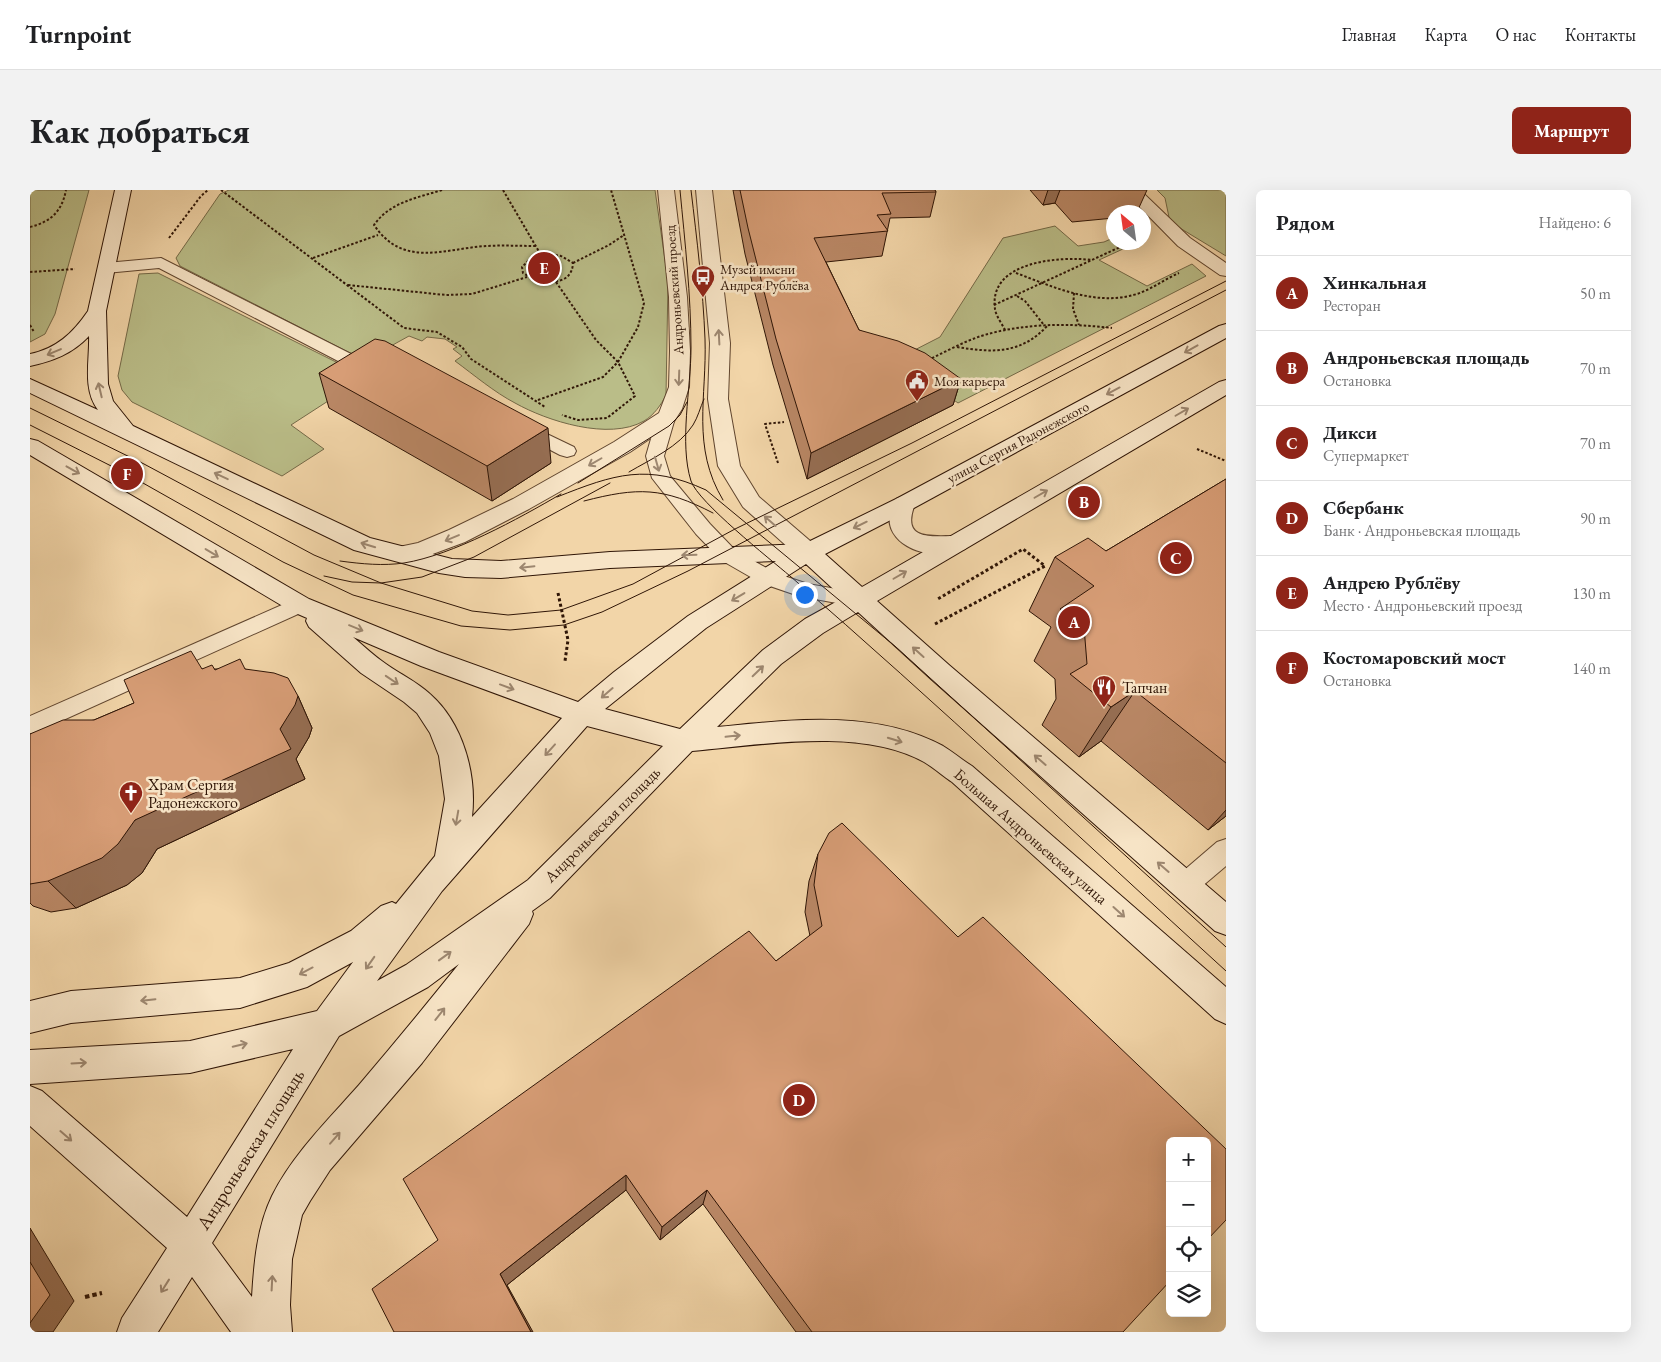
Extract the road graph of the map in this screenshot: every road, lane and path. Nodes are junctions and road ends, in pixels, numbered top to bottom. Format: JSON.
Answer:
{"nodes":[{"id":1,"x":66,"y":190,"type":"edge"},
{"id":2,"x":123,"y":190,"type":"edge"},
{"id":3,"x":208,"y":190,"type":"edge"},
{"id":4,"x":221,"y":190,"type":"edge"},
{"id":5,"x":442,"y":190,"type":"edge"},
{"id":6,"x":503,"y":190,"type":"edge"},
{"id":7,"x":611,"y":190,"type":"edge"},
{"id":8,"x":666,"y":190,"type":"edge"},
{"id":9,"x":704,"y":190,"type":"edge"},
{"id":10,"x":1131,"y":190,"type":"edge"},
{"id":11,"x":30,"y":226,"type":"edge"},
{"id":12,"x":378,"y":235,"type":"junction"},
{"id":13,"x":624,"y":235,"type":"junction"},
{"id":14,"x":536,"y":246,"type":"junction"},
{"id":15,"x":1113,"y":250,"type":"edge"},
{"id":16,"x":541,"y":255,"type":"junction"},
{"id":17,"x":312,"y":258,"type":"junction"},
{"id":18,"x":1092,"y":260,"type":"junction"},
{"id":19,"x":161,"y":263,"type":"junction"},
{"id":20,"x":573,"y":263,"type":"junction"},
{"id":21,"x":30,"y":267,"type":"edge"},
{"id":22,"x":106,"y":268,"type":"junction"},
{"id":23,"x":75,"y":269,"type":"dead end"},
{"id":24,"x":1226,"y":271,"type":"edge"},
{"id":25,"x":1180,"y":272,"type":"dead end"},
{"id":26,"x":30,"y":273,"type":"edge"},
{"id":27,"x":1016,"y":273,"type":"dead end"},
{"id":28,"x":527,"y":277,"type":"junction"},
{"id":29,"x":556,"y":282,"type":"junction"},
{"id":30,"x":1043,"y":283,"type":"junction"},
{"id":31,"x":347,"y":285,"type":"junction"},
{"id":32,"x":1074,"y":292,"type":"junction"},
{"id":33,"x":1016,"y":295,"type":"junction"},
{"id":34,"x":994,"y":305,"type":"junction"},
{"id":35,"x":97,"y":311,"type":"junction"},
{"id":36,"x":1044,"y":325,"type":"junction"},
{"id":37,"x":1048,"y":325,"type":"junction"},
{"id":38,"x":1079,"y":325,"type":"junction"},
{"id":39,"x":1112,"y":328,"type":"dead end"},
{"id":40,"x":1006,"y":330,"type":"junction"},
{"id":41,"x":1226,"y":330,"type":"edge"},
{"id":42,"x":956,"y":347,"type":"junction"},
{"id":43,"x":30,"y":360,"type":"edge"},
{"id":44,"x":618,"y":362,"type":"junction"},
{"id":45,"x":924,"y":362,"type":"edge"},
{"id":46,"x":392,"y":368,"type":"edge"},
{"id":47,"x":30,"y":385,"type":"edge"},
{"id":48,"x":1226,"y":386,"type":"edge"},
{"id":49,"x":537,"y":401,"type":"junction"},
{"id":50,"x":551,"y":412,"type":"dead end"},
{"id":51,"x":560,"y":415,"type":"dead end"},
{"id":52,"x":666,"y":418,"type":"junction"},
{"id":53,"x":506,"y":420,"type":"edge"},
{"id":54,"x":784,"y":422,"type":"dead end"},
{"id":55,"x":126,"y":430,"type":"junction"},
{"id":56,"x":31,"y":448,"type":"edge"},
{"id":57,"x":1196,"y":449,"type":"dead end"},
{"id":58,"x":567,"y":451,"type":"dead end"},
{"id":59,"x":1226,"y":461,"type":"edge"},
{"id":60,"x":778,"y":463,"type":"dead end"},
{"id":61,"x":904,"y":504,"type":"junction"},
{"id":62,"x":956,"y":543,"type":"junction"},
{"id":63,"x":808,"y":552,"type":"junction"},
{"id":64,"x":402,"y":554,"type":"junction"},
{"id":65,"x":728,"y":555,"type":"junction"},
{"id":66,"x":768,"y":578,"type":"junction"},
{"id":67,"x":557,"y":586,"type":"dead end"},
{"id":68,"x":858,"y":599,"type":"junction"},
{"id":69,"x":936,"y":600,"type":"dead end"},
{"id":70,"x":300,"y":605,"type":"junction"},
{"id":71,"x":930,"y":627,"type":"dead end"},
{"id":72,"x":565,"y":661,"type":"dead end"},
{"id":73,"x":582,"y":714,"type":"junction"},
{"id":74,"x":30,"y":726,"type":"edge"},
{"id":75,"x":685,"y":741,"type":"junction"},
{"id":76,"x":1226,"y":850,"type":"edge"},
{"id":77,"x":440,"y":872,"type":"junction"},
{"id":78,"x":1184,"y":886,"type":"junction"},
{"id":79,"x":538,"y":889,"type":"junction"},
{"id":80,"x":1226,"y":921,"type":"edge"},
{"id":81,"x":1226,"y":1008,"type":"edge"},
{"id":82,"x":30,"y":1017,"type":"edge"},
{"id":83,"x":327,"y":1024,"type":"junction"},
{"id":84,"x":30,"y":1067,"type":"edge"},
{"id":85,"x":30,"y":1103,"type":"edge"},
{"id":86,"x":191,"y":1245,"type":"junction"},
{"id":87,"x":102,"y":1293,"type":"dead end"},
{"id":88,"x":85,"y":1297,"type":"dead end"},
{"id":89,"x":136,"y":1332,"type":"edge"},
{"id":90,"x":255,"y":1332,"type":"edge"},
{"id":91,"x":273,"y":1332,"type":"edge"}],
"edges":[{"from":1,"to":11,"type":"path"},
{"from":2,"to":22,"type":"main road"},
{"from":3,"to":19,"type":"path"},
{"from":4,"to":17,"type":"path"},
{"from":5,"to":12,"type":"path"},
{"from":6,"to":14,"type":"path"},
{"from":7,"to":13,"type":"path"},
{"from":8,"to":52,"type":"main road","name":"Андроньевский проезд","one_way":true},
{"from":63,"to":9,"type":"main road","one_way":true},
{"from":10,"to":24,"type":"main road"},
{"from":12,"to":14,"type":"path"},
{"from":12,"to":17,"type":"path"},
{"from":13,"to":20,"type":"path"},
{"from":13,"to":44,"type":"path"},
{"from":14,"to":16,"type":"path"},
{"from":15,"to":18,"type":"path"},
{"from":16,"to":20,"type":"path"},
{"from":16,"to":28,"type":"path"},
{"from":17,"to":31,"type":"path"},
{"from":18,"to":30,"type":"path"},
{"from":18,"to":34,"type":"path"},
{"from":19,"to":22,"type":"lane"},
{"from":19,"to":46,"type":"lane"},
{"from":20,"to":29,"type":"path"},
{"from":21,"to":26,"type":"path"},
{"from":22,"to":35,"type":"main road"},
{"from":23,"to":26,"type":"path"},
{"from":25,"to":32,"type":"path"},
{"from":27,"to":30,"type":"path"},
{"from":28,"to":29,"type":"path"},
{"from":28,"to":31,"type":"path"},
{"from":29,"to":44,"type":"path"},
{"from":30,"to":32,"type":"path"},
{"from":30,"to":33,"type":"path"},
{"from":31,"to":49,"type":"path"},
{"from":32,"to":38,"type":"path"},
{"from":33,"to":34,"type":"path"},
{"from":33,"to":36,"type":"path"},
{"from":34,"to":40,"type":"path"},
{"from":35,"to":43,"type":"main road","one_way":true},
{"from":55,"to":35,"type":"main road","one_way":true},
{"from":36,"to":37,"type":"path"},
{"from":36,"to":40,"type":"path"},
{"from":37,"to":38,"type":"path"},
{"from":37,"to":42,"type":"path"},
{"from":38,"to":39,"type":"path"},
{"from":40,"to":42,"type":"path"},
{"from":41,"to":61,"type":"main road","name":"улица Сергия Радонежского","one_way":true},
{"from":42,"to":45,"type":"path"},
{"from":44,"to":49,"type":"path"},
{"from":44,"to":51,"type":"path"},
{"from":47,"to":55,"type":"main road"},
{"from":62,"to":48,"type":"main road","one_way":true},
{"from":49,"to":50,"type":"path"},
{"from":52,"to":64,"type":"main road","one_way":true},
{"from":52,"to":65,"type":"lane","one_way":true},
{"from":53,"to":58,"type":"lane"},
{"from":54,"to":60,"type":"path"},
{"from":64,"to":55,"type":"main road","one_way":true},
{"from":56,"to":70,"type":"main road","one_way":true},
{"from":57,"to":59,"type":"path"},
{"from":61,"to":62,"type":"main road"},
{"from":61,"to":63,"type":"main road","name":"улица Сергия Радонежского","one_way":true},
{"from":68,"to":62,"type":"main road","one_way":true},
{"from":63,"to":65,"type":"main road"},
{"from":63,"to":66,"type":"main road","name":"Андроньевская площадь"},
{"from":63,"to":68,"type":"main road"},
{"from":65,"to":64,"type":"main road","one_way":true},
{"from":65,"to":66,"type":"lane"},
{"from":66,"to":68,"type":"lane"},
{"from":66,"to":73,"type":"main road","name":"Андроньевская площадь","one_way":true},
{"from":67,"to":72,"type":"path"},
{"from":75,"to":68,"type":"main road","name":"Андроньевская площадь","one_way":true},
{"from":78,"to":68,"type":"main road","one_way":true},
{"from":69,"to":71,"type":"path"},
{"from":70,"to":73,"type":"main road","one_way":true},
{"from":70,"to":74,"type":"lane"},
{"from":70,"to":77,"type":"main road","one_way":true},
{"from":73,"to":75,"type":"main road"},
{"from":73,"to":77,"type":"main road","name":"Андроньевская площадь","one_way":true},
{"from":75,"to":79,"type":"main road","name":"Андроньевская площадь"},
{"from":75,"to":81,"type":"main road","name":"Большая Андроньевская улица","one_way":true},
{"from":76,"to":78,"type":"lane"},
{"from":77,"to":82,"type":"main road","name":"Андроньевская площадь","one_way":true},
{"from":77,"to":83,"type":"main road","name":"Андроньевская площадь","one_way":true},
{"from":78,"to":80,"type":"main road"},
{"from":83,"to":79,"type":"main road","name":"Андроньевская площадь","one_way":true},
{"from":91,"to":79,"type":"main road","one_way":true},
{"from":84,"to":83,"type":"main road","name":"Андроньевская площадь","one_way":true},
{"from":83,"to":86,"type":"main road","name":"Андроньевская площадь"},
{"from":85,"to":86,"type":"main road","name":"Андроньевская площадь","one_way":true},
{"from":86,"to":89,"type":"main road","one_way":true},
{"from":86,"to":90,"type":"main road"},
{"from":87,"to":88,"type":"path"}]}
